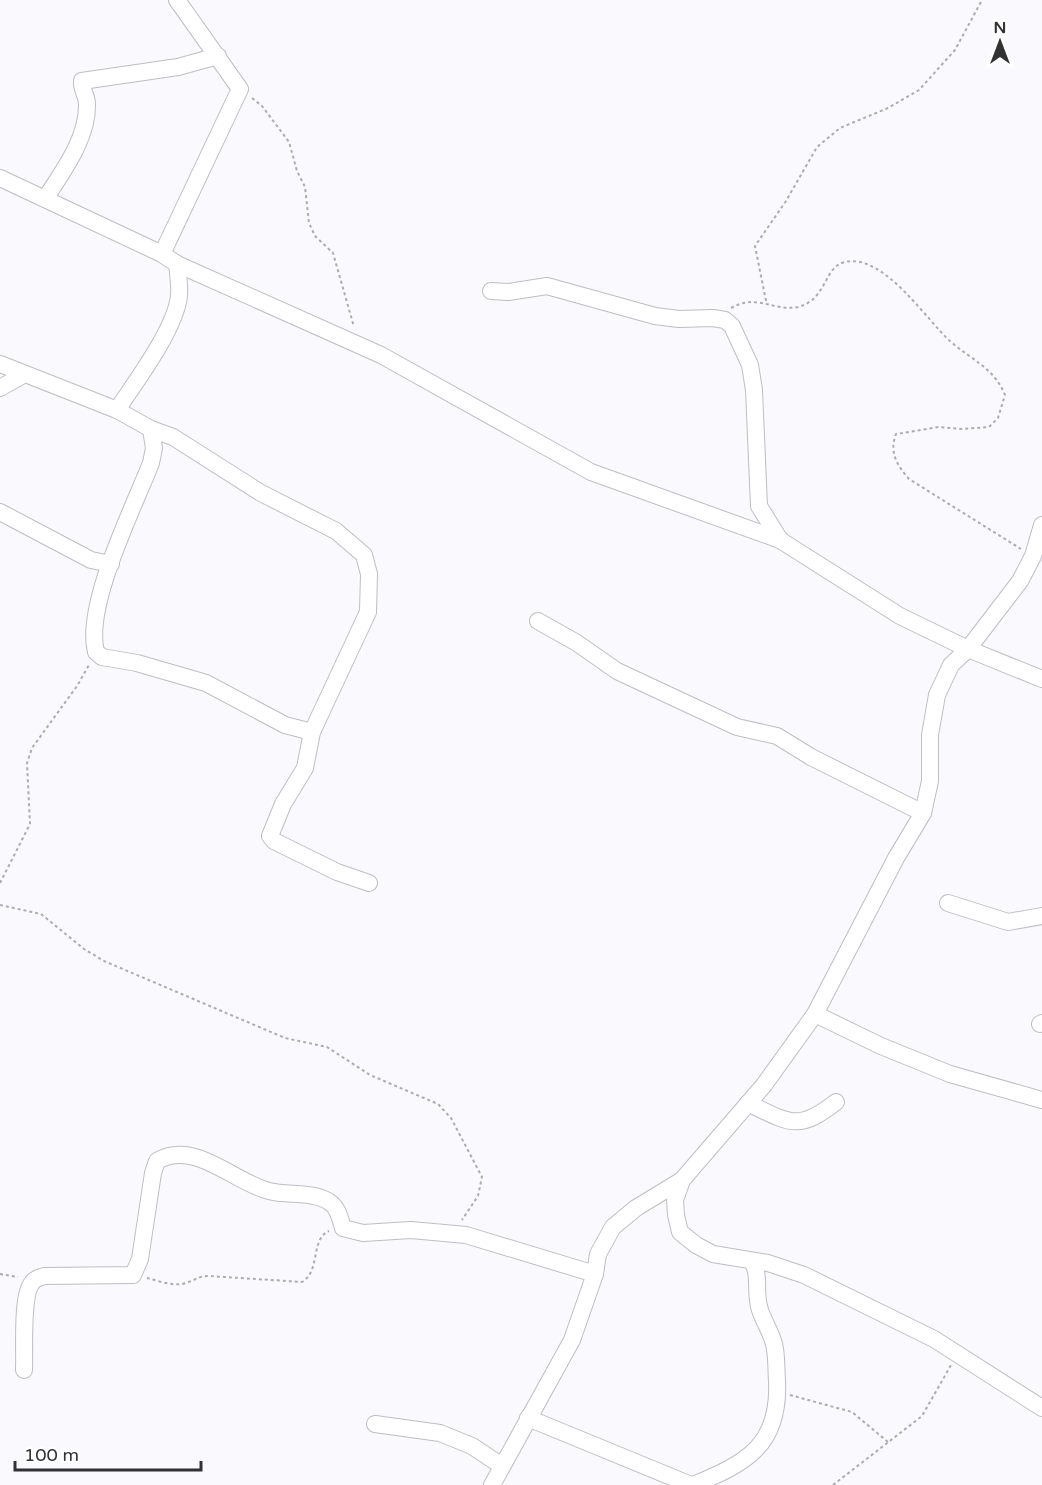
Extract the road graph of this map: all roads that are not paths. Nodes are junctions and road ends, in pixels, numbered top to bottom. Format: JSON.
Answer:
{"nodes":[{"id":1,"x":177,"y":0,"type":"edge"},
{"id":2,"x":218,"y":56,"type":"junction"},
{"id":3,"x":0,"y":178,"type":"edge"},
{"id":4,"x":45,"y":199,"type":"junction"},
{"id":5,"x":162,"y":254,"type":"junction"},
{"id":6,"x":177,"y":264,"type":"junction"},
{"id":7,"x":491,"y":291,"type":"dead end"},
{"id":8,"x":0,"y":364,"type":"edge"},
{"id":9,"x":25,"y":374,"type":"junction"},
{"id":10,"x":0,"y":388,"type":"edge"},
{"id":11,"x":117,"y":410,"type":"junction"},
{"id":12,"x":151,"y":429,"type":"junction"},
{"id":13,"x":0,"y":512,"type":"edge"},
{"id":14,"x":1042,"y":525,"type":"edge"},
{"id":15,"x":780,"y":540,"type":"junction"},
{"id":16,"x":111,"y":564,"type":"junction"},
{"id":17,"x":538,"y":621,"type":"dead end"},
{"id":18,"x":968,"y":650,"type":"junction"},
{"id":19,"x":1042,"y":679,"type":"edge"},
{"id":20,"x":312,"y":732,"type":"junction"},
{"id":21,"x":923,"y":813,"type":"junction"},
{"id":22,"x":369,"y":883,"type":"dead end"},
{"id":23,"x":948,"y":903,"type":"dead end"},
{"id":24,"x":1042,"y":916,"type":"edge"},
{"id":25,"x":815,"y":1014,"type":"junction"},
{"id":26,"x":1042,"y":1100,"type":"edge"},
{"id":27,"x":836,"y":1102,"type":"dead end"},
{"id":28,"x":747,"y":1103,"type":"junction"},
{"id":29,"x":682,"y":1180,"type":"junction"},
{"id":30,"x":752,"y":1261,"type":"junction"},
{"id":31,"x":595,"y":1274,"type":"junction"},
{"id":32,"x":24,"y":1370,"type":"dead end"},
{"id":33,"x":1042,"y":1408,"type":"edge"},
{"id":34,"x":528,"y":1418,"type":"junction"},
{"id":35,"x":375,"y":1424,"type":"dead end"},
{"id":36,"x":502,"y":1466,"type":"junction"},
{"id":37,"x":492,"y":1485,"type":"edge"},
{"id":38,"x":692,"y":1485,"type":"edge"}],
"edges":[{"from":1,"to":2,"type":"street"},
{"from":2,"to":4,"type":"street"},
{"from":2,"to":5,"type":"street"},
{"from":3,"to":4,"type":"street"},
{"from":4,"to":5,"type":"street"},
{"from":5,"to":6,"type":"street"},
{"from":6,"to":11,"type":"street"},
{"from":6,"to":15,"type":"street"},
{"from":7,"to":15,"type":"street"},
{"from":8,"to":9,"type":"street"},
{"from":9,"to":10,"type":"street"},
{"from":9,"to":11,"type":"street"},
{"from":11,"to":12,"type":"street"},
{"from":12,"to":16,"type":"street"},
{"from":12,"to":20,"type":"street"},
{"from":13,"to":16,"type":"street"},
{"from":14,"to":18,"type":"street"},
{"from":15,"to":18,"type":"street"},
{"from":16,"to":20,"type":"street"},
{"from":17,"to":21,"type":"street"},
{"from":18,"to":19,"type":"street"},
{"from":18,"to":21,"type":"street"},
{"from":20,"to":22,"type":"street"},
{"from":21,"to":25,"type":"street"},
{"from":23,"to":24,"type":"street"},
{"from":25,"to":26,"type":"street"},
{"from":25,"to":28,"type":"street"},
{"from":27,"to":28,"type":"street"},
{"from":28,"to":29,"type":"street"},
{"from":29,"to":30,"type":"street"},
{"from":29,"to":31,"type":"street"},
{"from":30,"to":33,"type":"street"},
{"from":30,"to":38,"type":"street"},
{"from":31,"to":32,"type":"street"},
{"from":31,"to":34,"type":"street"},
{"from":34,"to":36,"type":"street"},
{"from":34,"to":38,"type":"street"},
{"from":35,"to":36,"type":"street"},
{"from":36,"to":37,"type":"street"}]}
